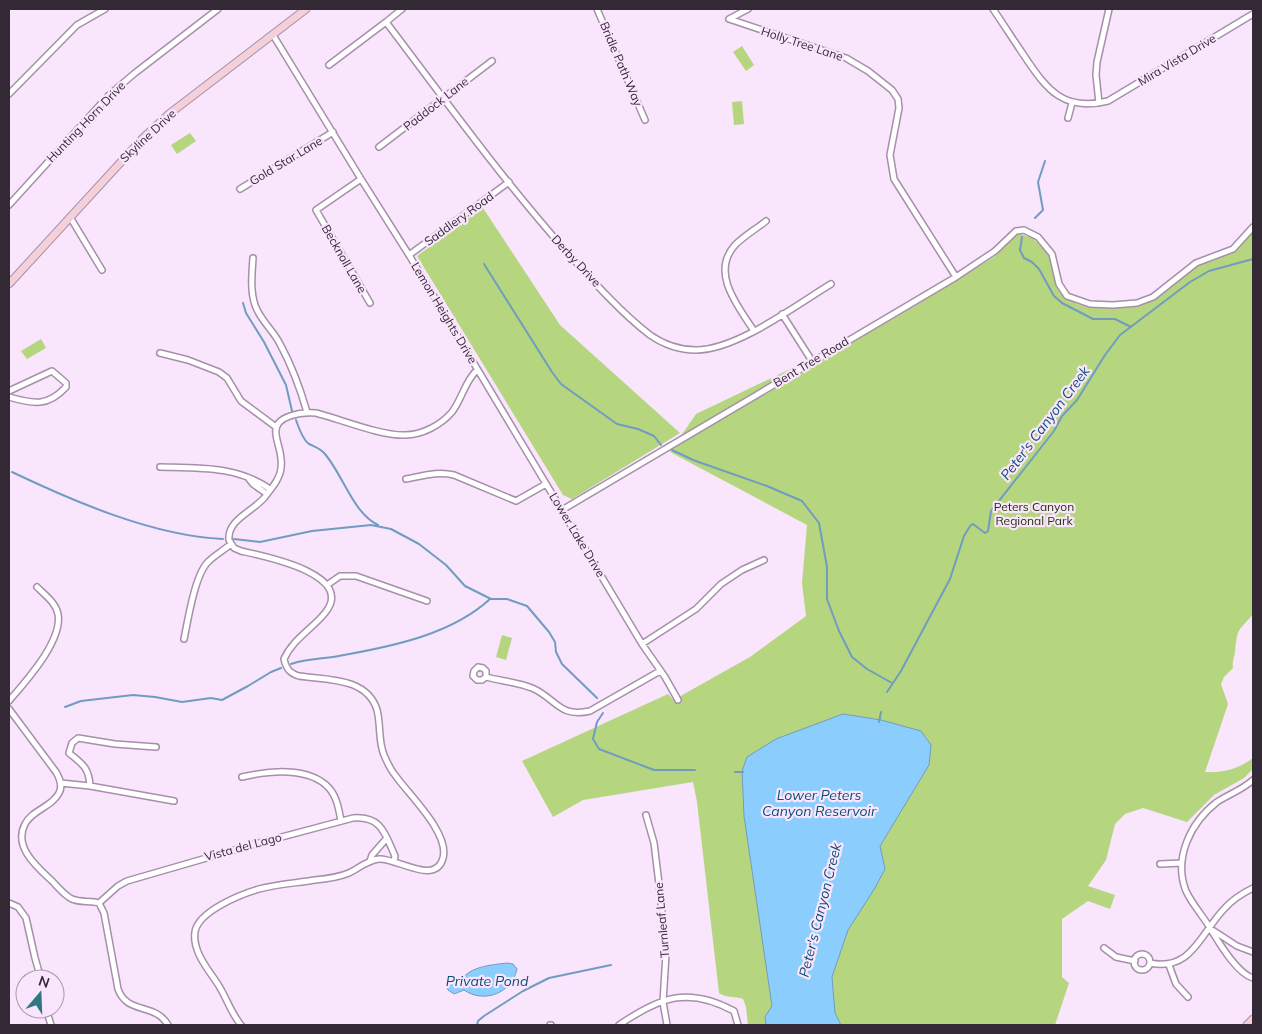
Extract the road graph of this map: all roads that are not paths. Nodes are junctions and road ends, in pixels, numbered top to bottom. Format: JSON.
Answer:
{"nodes":[{"id":1,"x":105,"y":9,"type":"edge"},
{"id":2,"x":218,"y":9,"type":"edge"},
{"id":3,"x":306,"y":9,"type":"edge"},
{"id":4,"x":402,"y":9,"type":"edge"},
{"id":5,"x":597,"y":9,"type":"edge"},
{"id":6,"x":748,"y":9,"type":"edge"},
{"id":7,"x":993,"y":9,"type":"edge"},
{"id":8,"x":1110,"y":9,"type":"edge"},
{"id":9,"x":1253,"y":14,"type":"edge"},
{"id":10,"x":386,"y":22,"type":"junction"},
{"id":11,"x":273,"y":35,"type":"junction"},
{"id":12,"x":492,"y":61,"type":"dead end"},
{"id":13,"x":329,"y":65,"type":"dead end"},
{"id":14,"x":9,"y":94,"type":"edge"},
{"id":15,"x":443,"y":98,"type":"junction"},
{"id":16,"x":1072,"y":103,"type":"junction"},
{"id":17,"x":1099,"y":103,"type":"junction"},
{"id":18,"x":1068,"y":118,"type":"dead end"},
{"id":19,"x":645,"y":120,"type":"dead end"},
{"id":20,"x":333,"y":132,"type":"junction"},
{"id":21,"x":380,"y":147,"type":"dead end"},
{"id":22,"x":361,"y":179,"type":"junction"},
{"id":23,"x":509,"y":182,"type":"junction"},
{"id":24,"x":240,"y":189,"type":"dead end"},
{"id":25,"x":9,"y":205,"type":"edge"},
{"id":26,"x":70,"y":217,"type":"junction"},
{"id":27,"x":766,"y":221,"type":"dead end"},
{"id":28,"x":1253,"y":227,"type":"edge"},
{"id":29,"x":409,"y":255,"type":"junction"},
{"id":30,"x":253,"y":258,"type":"dead end"},
{"id":31,"x":102,"y":270,"type":"dead end"},
{"id":32,"x":956,"y":277,"type":"junction"},
{"id":33,"x":9,"y":284,"type":"edge"},
{"id":34,"x":830,"y":284,"type":"dead end"},
{"id":35,"x":370,"y":303,"type":"dead end"},
{"id":36,"x":782,"y":314,"type":"junction"},
{"id":37,"x":754,"y":331,"type":"junction"},
{"id":38,"x":160,"y":353,"type":"dead end"},
{"id":39,"x":812,"y":361,"type":"junction"},
{"id":40,"x":477,"y":370,"type":"junction"},
{"id":41,"x":9,"y":391,"type":"edge"},
{"id":42,"x":9,"y":397,"type":"edge"},
{"id":43,"x":307,"y":412,"type":"junction"},
{"id":44,"x":276,"y":427,"type":"junction"},
{"id":45,"x":160,"y":467,"type":"dead end"},
{"id":46,"x":406,"y":480,"type":"dead end"},
{"id":47,"x":546,"y":484,"type":"junction"},
{"id":48,"x":269,"y":492,"type":"junction"},
{"id":49,"x":562,"y":510,"type":"junction"},
{"id":50,"x":231,"y":544,"type":"junction"},
{"id":51,"x":764,"y":560,"type":"dead end"},
{"id":52,"x":327,"y":585,"type":"junction"},
{"id":53,"x":37,"y":588,"type":"dead end"},
{"id":54,"x":427,"y":601,"type":"dead end"},
{"id":55,"x":184,"y":639,"type":"dead end"},
{"id":56,"x":642,"y":644,"type":"junction"},
{"id":57,"x":660,"y":671,"type":"junction"},
{"id":58,"x":486,"y":677,"type":"dead end"},
{"id":59,"x":678,"y":700,"type":"dead end"},
{"id":60,"x":9,"y":701,"type":"edge"},
{"id":61,"x":9,"y":709,"type":"edge"},
{"id":62,"x":156,"y":747,"type":"dead end"},
{"id":63,"x":242,"y":777,"type":"dead end"},
{"id":64,"x":1253,"y":780,"type":"edge"},
{"id":65,"x":61,"y":783,"type":"junction"},
{"id":66,"x":90,"y":786,"type":"junction"},
{"id":67,"x":174,"y":801,"type":"dead end"},
{"id":68,"x":646,"y":815,"type":"dead end"},
{"id":69,"x":341,"y":821,"type":"junction"},
{"id":70,"x":387,"y":838,"type":"junction"},
{"id":71,"x":370,"y":861,"type":"junction"},
{"id":72,"x":394,"y":861,"type":"junction"},
{"id":73,"x":1182,"y":863,"type":"junction"},
{"id":74,"x":1160,"y":864,"type":"dead end"},
{"id":75,"x":1253,"y":888,"type":"edge"},
{"id":76,"x":9,"y":903,"type":"edge"},
{"id":77,"x":99,"y":903,"type":"junction"},
{"id":78,"x":1210,"y":927,"type":"junction"},
{"id":79,"x":1104,"y":948,"type":"dead end"},
{"id":80,"x":1253,"y":952,"type":"edge"},
{"id":81,"x":1135,"y":961,"type":"junction"},
{"id":82,"x":1150,"y":963,"type":"junction"},
{"id":83,"x":1170,"y":965,"type":"junction"},
{"id":84,"x":38,"y":969,"type":"edge"},
{"id":85,"x":1253,"y":978,"type":"edge"},
{"id":86,"x":1188,"y":997,"type":"dead end"},
{"id":87,"x":663,"y":1002,"type":"junction"},
{"id":88,"x":1253,"y":1019,"type":"edge"},
{"id":89,"x":168,"y":1025,"type":"edge"},
{"id":90,"x":242,"y":1025,"type":"edge"},
{"id":91,"x":620,"y":1025,"type":"edge"},
{"id":92,"x":667,"y":1025,"type":"edge"},
{"id":93,"x":738,"y":1025,"type":"edge"},
{"id":94,"x":1247,"y":1025,"type":"edge"}],
"edges":[{"from":1,"to":14,"type":"street"},
{"from":2,"to":25,"type":"street","name":"Hunting Horn Drive"},
{"from":3,"to":11,"type":"street","name":"Skyline Drive"},
{"from":4,"to":10,"type":"street"},
{"from":5,"to":19,"type":"street","name":"Bridle Path Way"},
{"from":6,"to":32,"type":"street","name":"Holly Tree Lane"},
{"from":7,"to":16,"type":"street"},
{"from":8,"to":17,"type":"street"},
{"from":9,"to":17,"type":"street","name":"Mira Vista Drive"},
{"from":10,"to":13,"type":"street"},
{"from":10,"to":15,"type":"street","name":"Derby Drive"},
{"from":11,"to":20,"type":"street","name":"Lemon Heights Drive"},
{"from":11,"to":26,"type":"street","name":"Skyline Drive"},
{"from":12,"to":15,"type":"street","name":"Paddock Lane"},
{"from":15,"to":21,"type":"street","name":"Paddock Lane"},
{"from":15,"to":23,"type":"street","name":"Derby Drive"},
{"from":16,"to":17,"type":"street"},
{"from":16,"to":18,"type":"street"},
{"from":20,"to":22,"type":"street","name":"Lemon Heights Drive"},
{"from":20,"to":24,"type":"street","name":"Gold Star Lane"},
{"from":22,"to":29,"type":"street","name":"Lemon Heights Drive"},
{"from":22,"to":35,"type":"street","name":"Becknoll Lane"},
{"from":23,"to":29,"type":"street","name":"Saddlery Road"},
{"from":23,"to":37,"type":"street","name":"Derby Drive"},
{"from":26,"to":31,"type":"street"},
{"from":26,"to":33,"type":"street","name":"Skyline Drive"},
{"from":27,"to":37,"type":"street"},
{"from":28,"to":32,"type":"street","name":"Bent Tree Road"},
{"from":29,"to":40,"type":"street","name":"Lemon Heights Drive"},
{"from":30,"to":43,"type":"street"},
{"from":32,"to":39,"type":"street","name":"Bent Tree Road"},
{"from":34,"to":36,"type":"street","name":"Derby Drive"},
{"from":36,"to":37,"type":"street","name":"Derby Drive"},
{"from":36,"to":39,"type":"street"},
{"from":38,"to":44,"type":"street"},
{"from":39,"to":49,"type":"street","name":"Bent Tree Road"},
{"from":40,"to":43,"type":"street","name":"Lemon Heights Drive"},
{"from":40,"to":47,"type":"street","name":"Lower Lake Drive"},
{"from":41,"to":42,"type":"street"},
{"from":43,"to":44,"type":"street"},
{"from":44,"to":48,"type":"street"},
{"from":45,"to":48,"type":"street"},
{"from":46,"to":47,"type":"street"},
{"from":47,"to":49,"type":"street","name":"Lower Lake Drive"},
{"from":48,"to":50,"type":"street"},
{"from":49,"to":56,"type":"street","name":"Lower Lake Drive"},
{"from":50,"to":52,"type":"street"},
{"from":50,"to":55,"type":"street"},
{"from":51,"to":56,"type":"street"},
{"from":52,"to":54,"type":"street"},
{"from":52,"to":72,"type":"street"},
{"from":53,"to":60,"type":"street"},
{"from":56,"to":57,"type":"street","name":"Lower Lake Drive"},
{"from":57,"to":58,"type":"street"},
{"from":57,"to":59,"type":"street","name":"Lower Lake Drive"},
{"from":61,"to":65,"type":"street"},
{"from":62,"to":66,"type":"street"},
{"from":63,"to":69,"type":"street"},
{"from":64,"to":73,"type":"street"},
{"from":65,"to":66,"type":"street"},
{"from":65,"to":77,"type":"street"},
{"from":66,"to":67,"type":"street"},
{"from":68,"to":87,"type":"street","name":"Turnleaf Lane"},
{"from":69,"to":70,"type":"street","name":"Vista del Lago"},
{"from":69,"to":77,"type":"street","name":"Vista del Lago"},
{"from":70,"to":71,"type":"street"},
{"from":70,"to":72,"type":"street","name":"Vista del Lago"},
{"from":71,"to":72,"type":"street"},
{"from":71,"to":90,"type":"street"},
{"from":73,"to":74,"type":"street"},
{"from":73,"to":78,"type":"street"},
{"from":75,"to":78,"type":"street"},
{"from":76,"to":84,"type":"street"},
{"from":77,"to":89,"type":"street"},
{"from":78,"to":80,"type":"street"},
{"from":78,"to":83,"type":"street"},
{"from":78,"to":85,"type":"street"},
{"from":79,"to":81,"type":"street"},
{"from":81,"to":82,"type":"street"},
{"from":81,"to":82,"type":"street"},
{"from":82,"to":83,"type":"street"},
{"from":83,"to":86,"type":"street"},
{"from":87,"to":91,"type":"street"},
{"from":87,"to":92,"type":"street","name":"Turnleaf Lane"},
{"from":87,"to":93,"type":"street"},
{"from":88,"to":94,"type":"street"}]}
